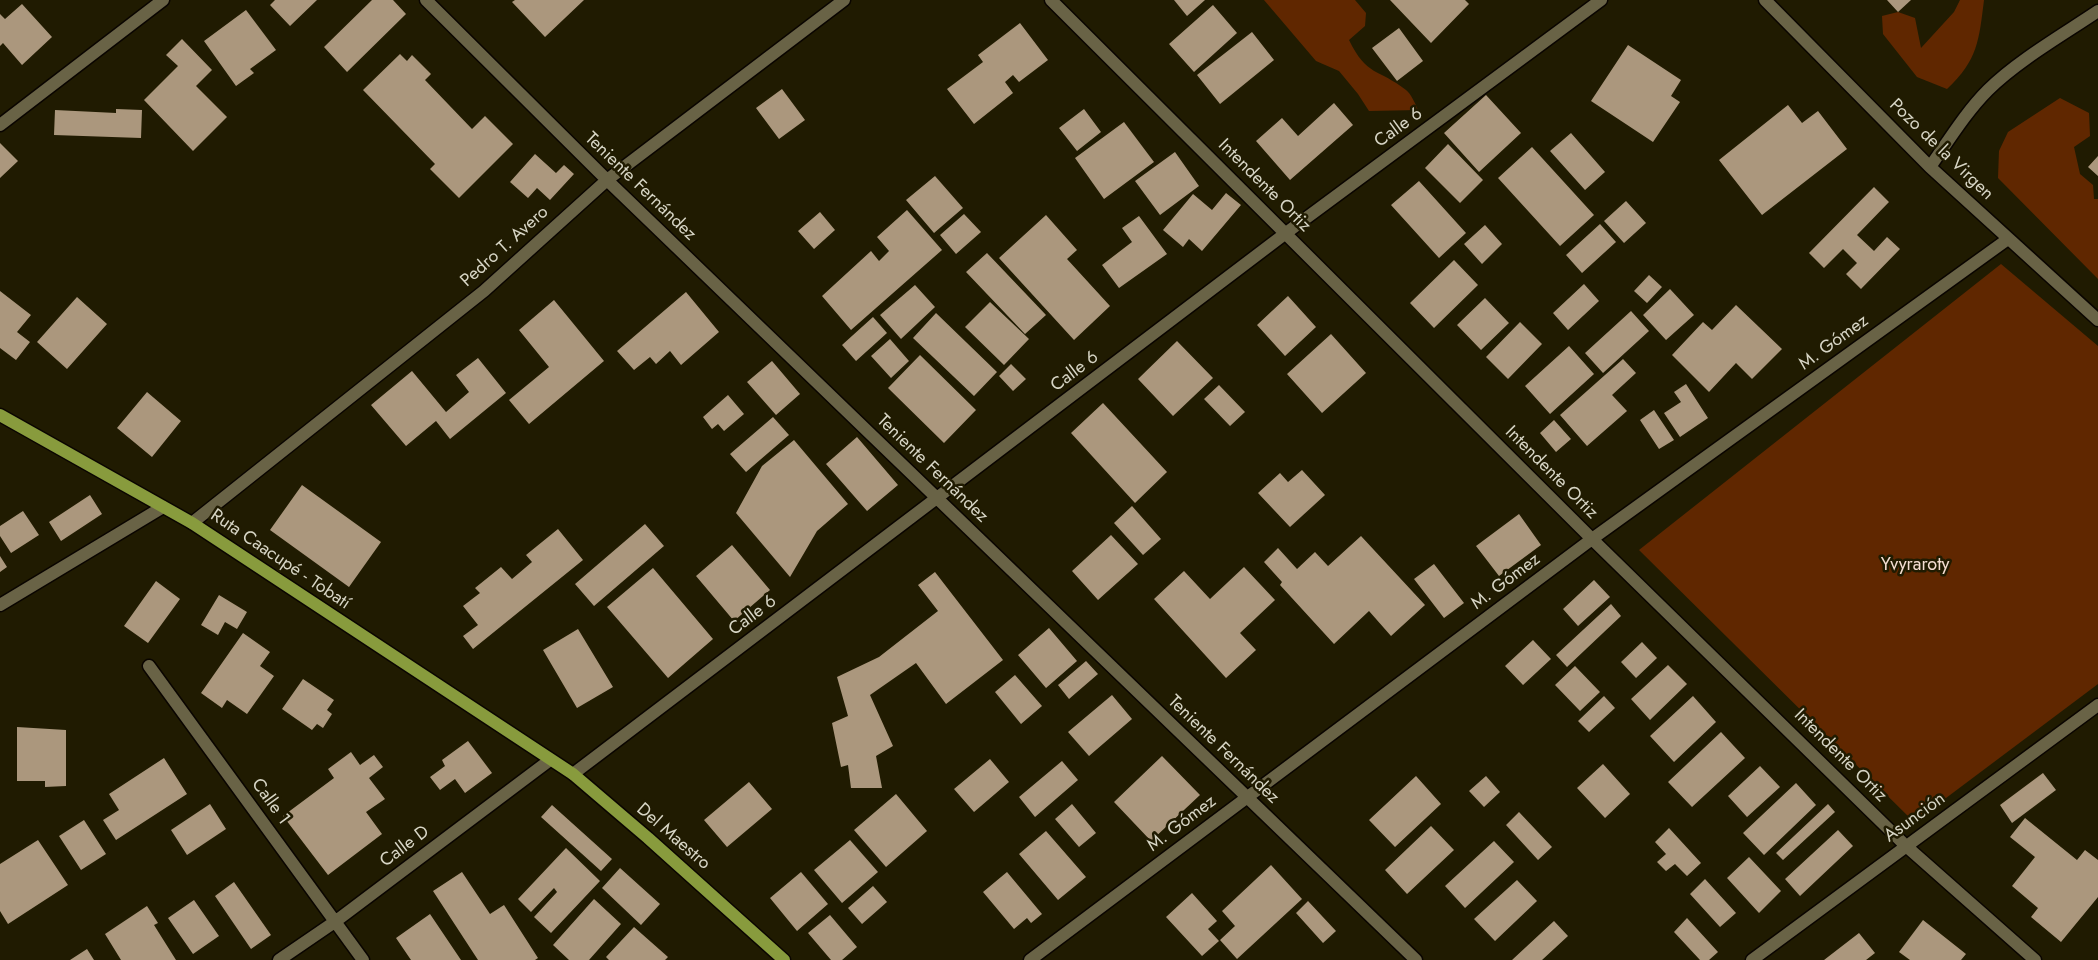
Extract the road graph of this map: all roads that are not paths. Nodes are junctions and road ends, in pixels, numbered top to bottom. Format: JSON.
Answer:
{"nodes":[{"id":1,"x":163,"y":0,"type":"edge"},
{"id":2,"x":426,"y":0,"type":"edge"},
{"id":3,"x":844,"y":0,"type":"edge"},
{"id":4,"x":1051,"y":0,"type":"edge"},
{"id":5,"x":1601,"y":0,"type":"edge"},
{"id":6,"x":1765,"y":0,"type":"edge"},
{"id":7,"x":2098,"y":11,"type":"edge"},
{"id":8,"x":0,"y":125,"type":"edge"},
{"id":9,"x":1930,"y":166,"type":"junction"},
{"id":10,"x":607,"y":180,"type":"junction"},
{"id":11,"x":1286,"y":233,"type":"junction"},
{"id":12,"x":2008,"y":239,"type":"junction"},
{"id":13,"x":2098,"y":320,"type":"edge"},
{"id":14,"x":0,"y":415,"type":"edge"},
{"id":15,"x":938,"y":498,"type":"junction"},
{"id":16,"x":164,"y":507,"type":"junction"},
{"id":17,"x":192,"y":523,"type":"junction"},
{"id":18,"x":1592,"y":539,"type":"junction"},
{"id":19,"x":0,"y":605,"type":"edge"},
{"id":20,"x":149,"y":666,"type":"dead end"},
{"id":21,"x":2098,"y":705,"type":"edge"},
{"id":22,"x":532,"y":749,"type":"joint"},
{"id":23,"x":550,"y":760,"type":"junction"},
{"id":24,"x":573,"y":774,"type":"junction"},
{"id":25,"x":1247,"y":797,"type":"junction"},
{"id":26,"x":1906,"y":846,"type":"junction"},
{"id":27,"x":336,"y":921,"type":"junction"},
{"id":28,"x":279,"y":960,"type":"edge"},
{"id":29,"x":363,"y":960,"type":"edge"},
{"id":30,"x":784,"y":960,"type":"edge"},
{"id":31,"x":1030,"y":960,"type":"edge"},
{"id":32,"x":1416,"y":960,"type":"edge"},
{"id":33,"x":1752,"y":960,"type":"edge"},
{"id":34,"x":2035,"y":960,"type":"edge"}],
"edges":[{"from":1,"to":8,"type":"street"},
{"from":2,"to":10,"type":"street","name":"Teniente Fernández"},
{"from":3,"to":10,"type":"street","name":"Pedro T. Avero"},
{"from":4,"to":11,"type":"street","name":"Intendente Ortiz"},
{"from":5,"to":11,"type":"street","name":"Calle 6"},
{"from":6,"to":9,"type":"street","name":"Pozo de la Virgen"},
{"from":7,"to":9,"type":"street"},
{"from":9,"to":12,"type":"street","name":"Pozo de la Virgen"},
{"from":10,"to":15,"type":"street","name":"Teniente Fernández"},
{"from":10,"to":17,"type":"street","name":"Pedro T. Avero"},
{"from":11,"to":15,"type":"street","name":"Calle 6"},
{"from":11,"to":18,"type":"street","name":"Intendente Ortiz"},
{"from":12,"to":13,"type":"street","name":"Pozo de la Virgen"},
{"from":12,"to":18,"type":"street","name":"M. Gómez"},
{"from":14,"to":16,"type":"main road","name":"Ruta Caacupé - Tobatí"},
{"from":15,"to":24,"type":"street","name":"Calle 6"},
{"from":15,"to":25,"type":"street","name":"Teniente Fernández"},
{"from":16,"to":17,"type":"main road","name":"Ruta Caacupé - Tobatí"},
{"from":16,"to":19,"type":"street"},
{"from":17,"to":22,"type":"main road","name":"Ruta Caacupé - Tobatí"},
{"from":18,"to":25,"type":"street","name":"M. Gómez"},
{"from":18,"to":26,"type":"street","name":"Intendente Ortiz"},
{"from":20,"to":27,"type":"street","name":"Calle 1"},
{"from":21,"to":26,"type":"street","name":"Asunción"},
{"from":22,"to":23,"type":"main road","name":"Del Maestro"},
{"from":23,"to":24,"type":"main road","name":"Del Maestro"},
{"from":23,"to":27,"type":"street","name":"Calle D"},
{"from":24,"to":30,"type":"main road","name":"Del Maestro"},
{"from":25,"to":31,"type":"street","name":"M. Gómez"},
{"from":25,"to":32,"type":"street","name":"Teniente Fernández"},
{"from":26,"to":33,"type":"street","name":"Asunción"},
{"from":26,"to":34,"type":"street","name":"Intendente Ortiz"},
{"from":27,"to":28,"type":"street","name":"Calle D"},
{"from":27,"to":29,"type":"street","name":"Calle 1"}]}
